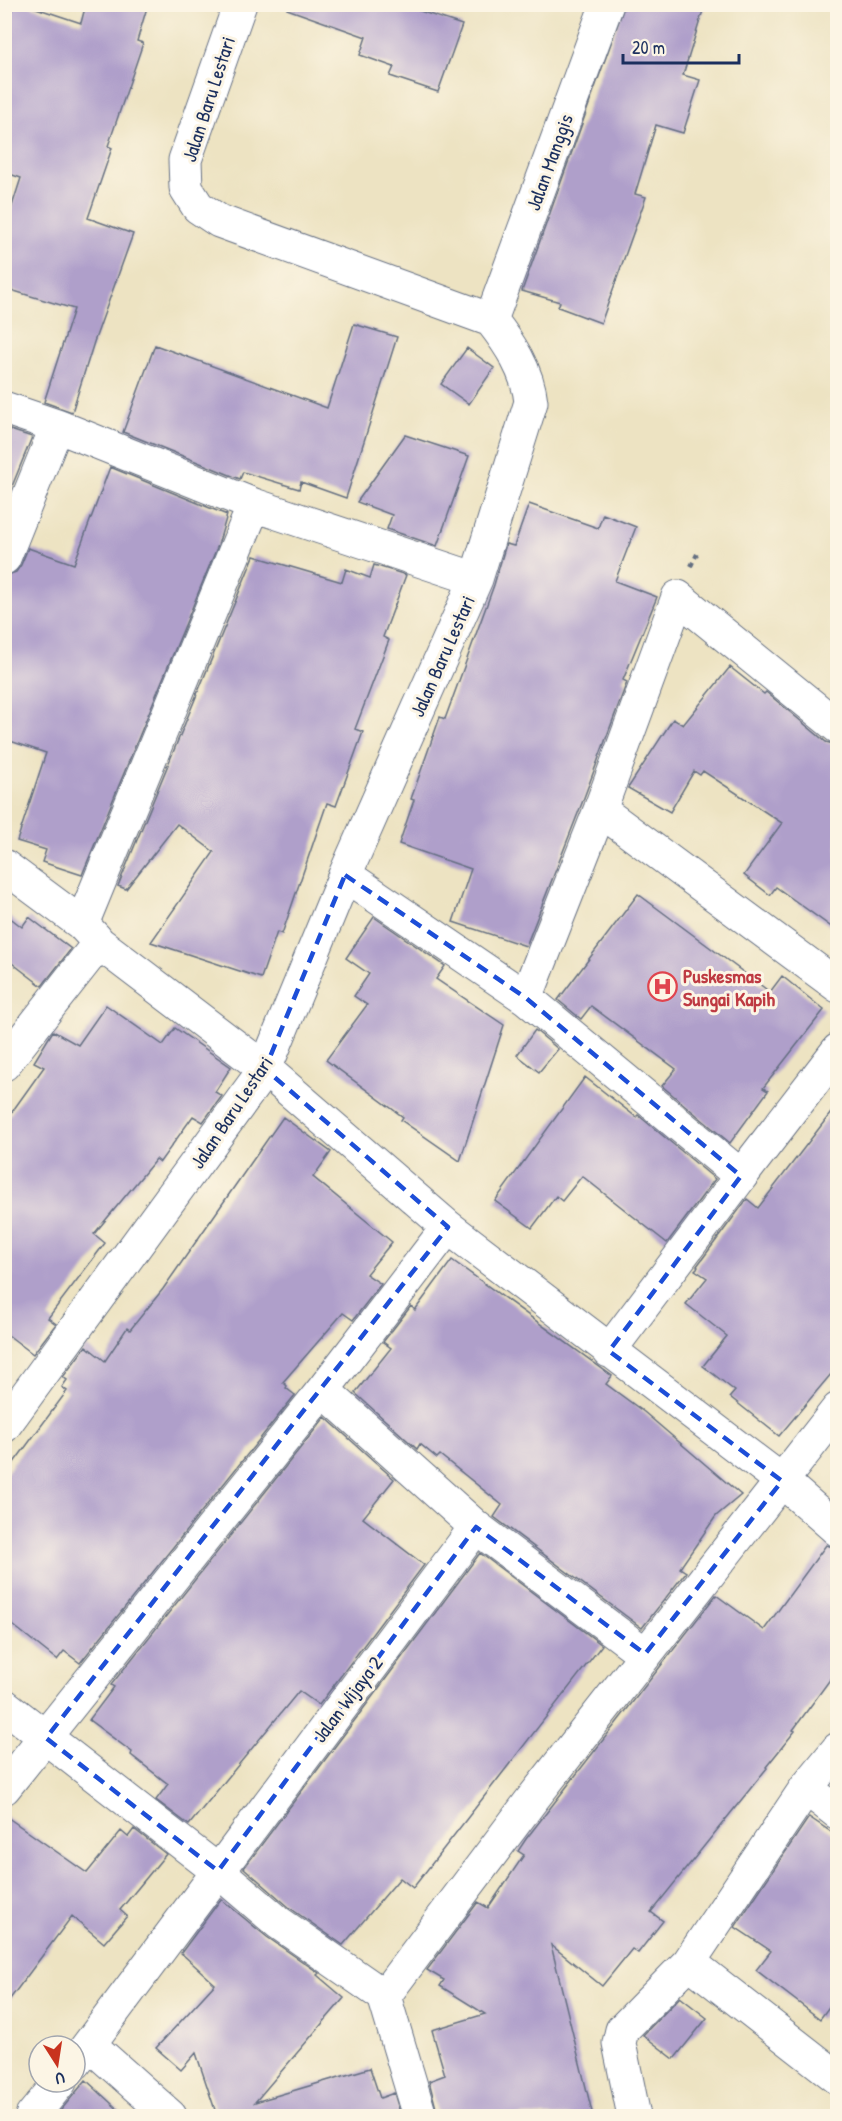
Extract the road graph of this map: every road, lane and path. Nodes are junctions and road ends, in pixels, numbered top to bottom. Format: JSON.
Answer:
{"nodes":[{"id":1,"x":240,"y":4,"type":"edge"},
{"id":2,"x":607,"y":4,"type":"edge"},
{"id":3,"x":491,"y":320,"type":"junction"},
{"id":4,"x":4,"y":408,"type":"edge"},
{"id":5,"x":57,"y":426,"type":"junction"},
{"id":6,"x":254,"y":505,"type":"junction"},
{"id":7,"x":4,"y":558,"type":"edge"},
{"id":8,"x":476,"y":579,"type":"junction"},
{"id":9,"x":837,"y":727,"type":"edge"},
{"id":10,"x":600,"y":810,"type":"junction"},
{"id":11,"x":4,"y":866,"type":"edge"},
{"id":12,"x":345,"y":875,"type":"junction"},
{"id":13,"x":91,"y":933,"type":"junction"},
{"id":14,"x":837,"y":986,"type":"edge"},
{"id":15,"x":526,"y":998,"type":"junction"},
{"id":16,"x":837,"y":1050,"type":"edge"},
{"id":17,"x":4,"y":1064,"type":"edge"},
{"id":18,"x":265,"y":1069,"type":"junction"},
{"id":19,"x":741,"y":1176,"type":"junction"},
{"id":20,"x":448,"y":1227,"type":"junction"},
{"id":21,"x":609,"y":1351,"type":"junction"},
{"id":22,"x":323,"y":1390,"type":"junction"},
{"id":23,"x":837,"y":1409,"type":"edge"},
{"id":24,"x":4,"y":1426,"type":"edge"},
{"id":25,"x":782,"y":1481,"type":"junction"},
{"id":26,"x":476,"y":1527,"type":"junction"},
{"id":27,"x":837,"y":1530,"type":"edge"},
{"id":28,"x":645,"y":1654,"type":"junction"},
{"id":29,"x":4,"y":1705,"type":"edge"},
{"id":30,"x":46,"y":1738,"type":"junction"},
{"id":31,"x":837,"y":1749,"type":"edge"},
{"id":32,"x":4,"y":1788,"type":"edge"},
{"id":33,"x":806,"y":1788,"type":"junction"},
{"id":34,"x":837,"y":1813,"type":"edge"},
{"id":35,"x":218,"y":1871,"type":"junction"},
{"id":36,"x":689,"y":1962,"type":"junction"},
{"id":37,"x":384,"y":1996,"type":"junction"},
{"id":38,"x":87,"y":2047,"type":"edge"},
{"id":39,"x":87,"y":2058,"type":"edge"},
{"id":40,"x":837,"y":2078,"type":"edge"},
{"id":41,"x":50,"y":2094,"type":"edge"},
{"id":42,"x":32,"y":2116,"type":"edge"},
{"id":43,"x":170,"y":2116,"type":"edge"},
{"id":44,"x":420,"y":2116,"type":"edge"},
{"id":45,"x":634,"y":2116,"type":"edge"}],
"edges":[{"from":1,"to":3,"type":"street","name":"Jalan Baru Lestari"},
{"from":2,"to":3,"type":"street","name":"Jalan Manggis"},
{"from":3,"to":8,"type":"street","name":"Jalan Baru Lestari"},
{"from":4,"to":5,"type":"street"},
{"from":5,"to":6,"type":"street"},
{"from":5,"to":7,"type":"street"},
{"from":6,"to":8,"type":"street"},
{"from":6,"to":13,"type":"street"},
{"from":8,"to":12,"type":"street","name":"Jalan Baru Lestari"},
{"from":9,"to":10,"type":"street"},
{"from":10,"to":14,"type":"street"},
{"from":10,"to":15,"type":"street"},
{"from":11,"to":13,"type":"street"},
{"from":12,"to":15,"type":"street"},
{"from":12,"to":18,"type":"street","name":"Jalan Baru Lestari"},
{"from":13,"to":17,"type":"street"},
{"from":13,"to":18,"type":"street"},
{"from":15,"to":19,"type":"street"},
{"from":16,"to":19,"type":"street"},
{"from":18,"to":20,"type":"street"},
{"from":18,"to":24,"type":"street","name":"Jalan Baru Lestari"},
{"from":19,"to":21,"type":"street"},
{"from":20,"to":21,"type":"street"},
{"from":20,"to":22,"type":"street"},
{"from":21,"to":25,"type":"street"},
{"from":22,"to":26,"type":"street"},
{"from":22,"to":30,"type":"street"},
{"from":23,"to":25,"type":"street"},
{"from":25,"to":27,"type":"street"},
{"from":25,"to":28,"type":"street"},
{"from":26,"to":28,"type":"street"},
{"from":26,"to":35,"type":"street","name":"Jalan Wijaya 2"},
{"from":28,"to":37,"type":"street"},
{"from":29,"to":30,"type":"street"},
{"from":30,"to":32,"type":"street"},
{"from":30,"to":35,"type":"street"},
{"from":31,"to":33,"type":"street"},
{"from":33,"to":34,"type":"street"},
{"from":33,"to":36,"type":"street"},
{"from":35,"to":37,"type":"street"},
{"from":35,"to":38,"type":"street","name":"Jalan Wijaya 2"},
{"from":36,"to":40,"type":"street"},
{"from":36,"to":45,"type":"street"},
{"from":37,"to":44,"type":"street"},
{"from":39,"to":43,"type":"street"},
{"from":41,"to":42,"type":"street"}]}
